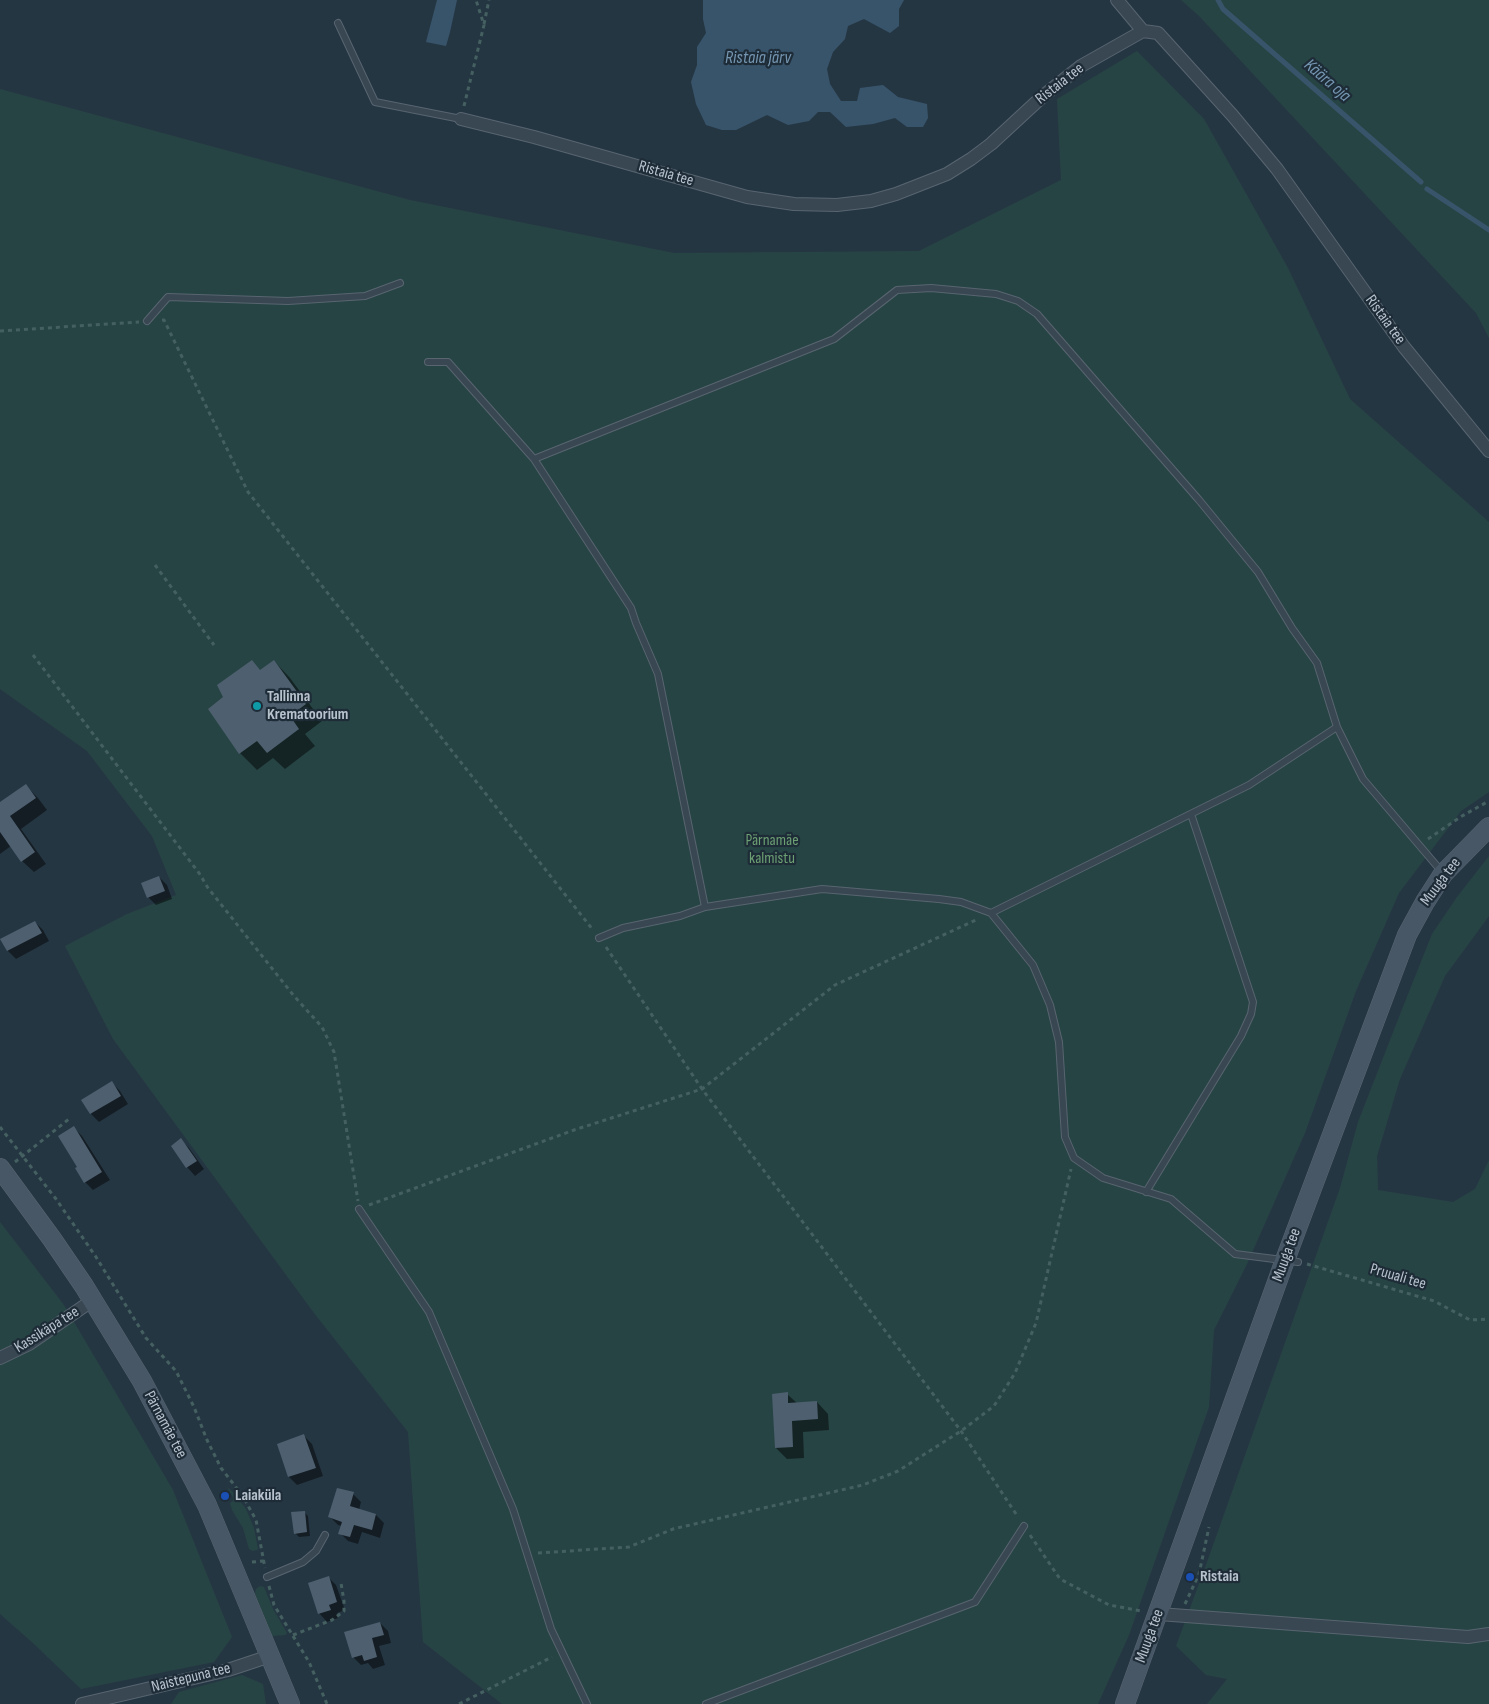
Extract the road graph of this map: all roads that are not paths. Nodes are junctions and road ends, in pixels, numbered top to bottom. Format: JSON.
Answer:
{"nodes":[{"id":1,"x":1117,"y":0,"type":"edge"},
{"id":2,"x":338,"y":23,"type":"dead end"},
{"id":3,"x":1142,"y":31,"type":"junction"},
{"id":4,"x":461,"y":119,"type":"joint"},
{"id":5,"x":400,"y":283,"type":"dead end"},
{"id":6,"x":147,"y":321,"type":"road end"},
{"id":7,"x":428,"y":362,"type":"dead end"},
{"id":8,"x":1489,"y":451,"type":"edge"},
{"id":9,"x":534,"y":459,"type":"junction"},
{"id":10,"x":1336,"y":727,"type":"junction"},
{"id":11,"x":1191,"y":814,"type":"junction"},
{"id":12,"x":1489,"y":827,"type":"edge"},
{"id":13,"x":1443,"y":874,"type":"junction"},
{"id":14,"x":705,"y":907,"type":"junction"},
{"id":15,"x":991,"y":913,"type":"junction"},
{"id":16,"x":599,"y":938,"type":"road end"},
{"id":17,"x":1,"y":1170,"type":"edge"},
{"id":18,"x":1146,"y":1192,"type":"junction"},
{"id":19,"x":359,"y":1208,"type":"road end"},
{"id":20,"x":1292,"y":1261,"type":"junction"},
{"id":21,"x":94,"y":1300,"type":"junction"},
{"id":22,"x":0,"y":1358,"type":"edge"},
{"id":23,"x":1024,"y":1526,"type":"road end"},
{"id":24,"x":325,"y":1535,"type":"dead end"},
{"id":25,"x":266,"y":1578,"type":"road end"},
{"id":26,"x":1159,"y":1614,"type":"junction"},
{"id":27,"x":1489,"y":1634,"type":"edge"},
{"id":28,"x":270,"y":1656,"type":"junction"},
{"id":29,"x":82,"y":1704,"type":"edge"},
{"id":30,"x":290,"y":1704,"type":"edge"},
{"id":31,"x":587,"y":1704,"type":"edge"},
{"id":32,"x":706,"y":1704,"type":"edge"},
{"id":33,"x":1125,"y":1704,"type":"edge"}],
"edges":[{"from":1,"to":3,"type":"street"},
{"from":2,"to":4,"type":"lane"},
{"from":3,"to":4,"type":"street","name":"Ristaia tee"},
{"from":3,"to":8,"type":"street","name":"Ristaia tee"},
{"from":5,"to":6,"type":"lane"},
{"from":7,"to":9,"type":"lane"},
{"from":9,"to":10,"type":"lane"},
{"from":9,"to":14,"type":"lane"},
{"from":10,"to":11,"type":"lane"},
{"from":10,"to":13,"type":"lane"},
{"from":11,"to":15,"type":"lane"},
{"from":11,"to":18,"type":"lane"},
{"from":12,"to":13,"type":"main road","name":"Muuga tee"},
{"from":13,"to":20,"type":"main road","name":"Muuga tee"},
{"from":14,"to":15,"type":"lane"},
{"from":14,"to":16,"type":"lane"},
{"from":15,"to":18,"type":"lane"},
{"from":17,"to":21,"type":"main road","name":"Pärnamäe tee"},
{"from":18,"to":20,"type":"lane"},
{"from":19,"to":31,"type":"lane"},
{"from":20,"to":26,"type":"main road","name":"Muuga tee"},
{"from":21,"to":22,"type":"street","name":"Kassikäpa tee"},
{"from":21,"to":28,"type":"main road","name":"Pärnamäe tee"},
{"from":23,"to":32,"type":"lane"},
{"from":24,"to":25,"type":"lane"},
{"from":26,"to":27,"type":"street"},
{"from":26,"to":33,"type":"main road","name":"Muuga tee"},
{"from":28,"to":29,"type":"street","name":"Naistepuna tee"},
{"from":28,"to":30,"type":"main road","name":"Pärnamäe tee"}]}
